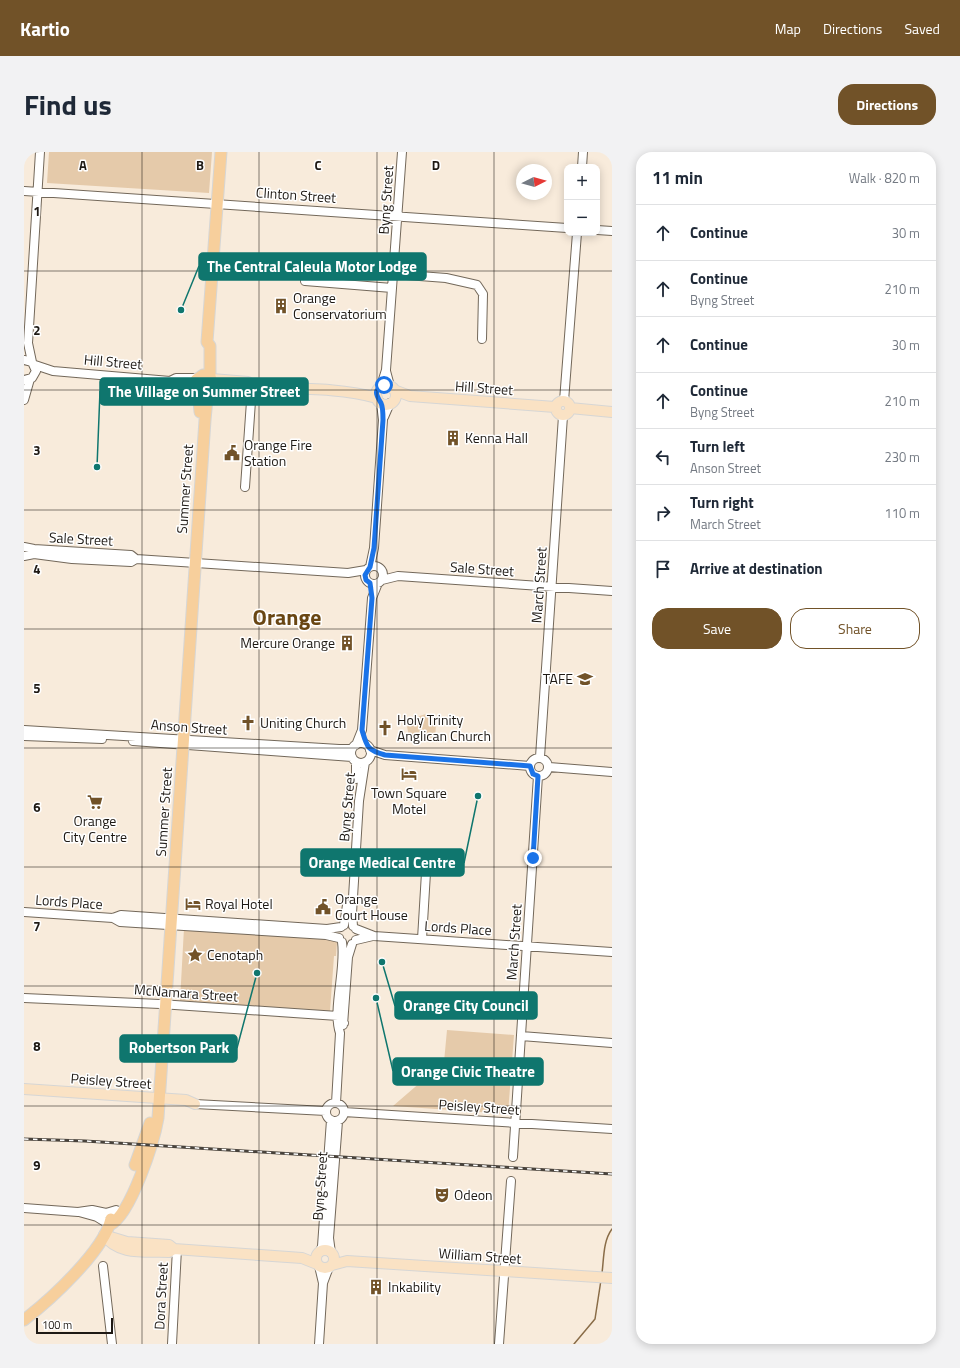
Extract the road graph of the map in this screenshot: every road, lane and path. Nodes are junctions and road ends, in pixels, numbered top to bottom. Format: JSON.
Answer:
{"nodes":[{"id":1,"x":40,"y":152,"type":"edge"},
{"id":2,"x":221,"y":152,"type":"edge"},
{"id":3,"x":402,"y":152,"type":"edge"},
{"id":4,"x":583,"y":152,"type":"edge"},
{"id":5,"x":582,"y":164,"type":"edge"},
{"id":6,"x":24,"y":191,"type":"edge"},
{"id":7,"x":37,"y":192,"type":"junction"},
{"id":8,"x":217,"y":203,"type":"junction"},
{"id":9,"x":398,"y":216,"type":"junction"},
{"id":10,"x":564,"y":228,"type":"edge"},
{"id":11,"x":600,"y":230,"type":"edge"},
{"id":12,"x":612,"y":231,"type":"edge"},
{"id":13,"x":577,"y":236,"type":"edge"},
{"id":14,"x":393,"y":274,"type":"junction"},
{"id":15,"x":305,"y":281,"type":"dead end"},
{"id":16,"x":392,"y":288,"type":"junction"},
{"id":17,"x":482,"y":339,"type":"dead end"},
{"id":18,"x":28,"y":343,"type":"junction"},
{"id":19,"x":24,"y":354,"type":"edge"},
{"id":20,"x":30,"y":362,"type":"edge"},
{"id":21,"x":53,"y":372,"type":"junction"},
{"id":22,"x":29,"y":378,"type":"edge"},
{"id":23,"x":204,"y":383,"type":"junction"},
{"id":24,"x":252,"y":387,"type":"junction"},
{"id":25,"x":386,"y":395,"type":"junction"},
{"id":26,"x":24,"y":400,"type":"edge"},
{"id":27,"x":563,"y":408,"type":"junction"},
{"id":28,"x":612,"y":412,"type":"edge"},
{"id":29,"x":246,"y":488,"type":"dead end"},
{"id":30,"x":24,"y":547,"type":"edge"},
{"id":31,"x":24,"y":556,"type":"edge"},
{"id":32,"x":136,"y":559,"type":"junction"},
{"id":33,"x":192,"y":563,"type":"junction"},
{"id":34,"x":374,"y":568,"type":"junction"},
{"id":35,"x":348,"y":573,"type":"junction"},
{"id":36,"x":398,"y":576,"type":"junction"},
{"id":37,"x":374,"y":582,"type":"junction"},
{"id":38,"x":552,"y":587,"type":"junction"},
{"id":39,"x":612,"y":591,"type":"edge"},
{"id":40,"x":24,"y":730,"type":"edge"},
{"id":41,"x":24,"y":736,"type":"edge"},
{"id":42,"x":180,"y":742,"type":"junction"},
{"id":43,"x":361,"y":754,"type":"junction"},
{"id":44,"x":540,"y":757,"type":"junction"},
{"id":45,"x":530,"y":766,"type":"junction"},
{"id":46,"x":548,"y":767,"type":"junction"},
{"id":47,"x":612,"y":772,"type":"edge"},
{"id":48,"x":538,"y":776,"type":"junction"},
{"id":49,"x":427,"y":856,"type":"dead end"},
{"id":50,"x":24,"y":912,"type":"edge"},
{"id":51,"x":169,"y":922,"type":"junction"},
{"id":52,"x":342,"y":926,"type":"junction"},
{"id":53,"x":355,"y":928,"type":"junction"},
{"id":54,"x":374,"y":936,"type":"junction"},
{"id":55,"x":422,"y":939,"type":"junction"},
{"id":56,"x":340,"y":940,"type":"junction"},
{"id":57,"x":354,"y":942,"type":"junction"},
{"id":58,"x":527,"y":946,"type":"junction"},
{"id":59,"x":612,"y":952,"type":"edge"},
{"id":60,"x":24,"y":998,"type":"edge"},
{"id":61,"x":163,"y":1004,"type":"junction"},
{"id":62,"x":341,"y":1020,"type":"junction"},
{"id":63,"x":521,"y":1036,"type":"junction"},
{"id":64,"x":612,"y":1042,"type":"edge"},
{"id":65,"x":24,"y":1089,"type":"edge"},
{"id":66,"x":24,"y":1095,"type":"edge"},
{"id":67,"x":156,"y":1101,"type":"junction"},
{"id":68,"x":336,"y":1102,"type":"junction"},
{"id":69,"x":194,"y":1104,"type":"joint"},
{"id":70,"x":326,"y":1111,"type":"junction"},
{"id":71,"x":344,"y":1112,"type":"junction"},
{"id":72,"x":334,"y":1120,"type":"junction"},
{"id":73,"x":515,"y":1124,"type":"junction"},
{"id":74,"x":612,"y":1129,"type":"edge"},
{"id":75,"x":513,"y":1158,"type":"dead end"},
{"id":76,"x":511,"y":1181,"type":"dead end"},
{"id":77,"x":24,"y":1208,"type":"edge"},
{"id":78,"x":116,"y":1210,"type":"junction"},
{"id":79,"x":78,"y":1212,"type":"junction"},
{"id":80,"x":110,"y":1225,"type":"junction"},
{"id":81,"x":104,"y":1235,"type":"junction"},
{"id":82,"x":176,"y":1249,"type":"junction"},
{"id":83,"x":318,"y":1259,"type":"junction"},
{"id":84,"x":331,"y":1260,"type":"junction"},
{"id":85,"x":103,"y":1266,"type":"dead end"},
{"id":86,"x":503,"y":1271,"type":"junction"},
{"id":87,"x":604,"y":1278,"type":"edge"},
{"id":88,"x":323,"y":1283,"type":"junction"},
{"id":89,"x":24,"y":1320,"type":"edge"},
{"id":90,"x":112,"y":1344,"type":"edge"},
{"id":91,"x":172,"y":1344,"type":"edge"},
{"id":92,"x":319,"y":1344,"type":"edge"},
{"id":93,"x":499,"y":1344,"type":"edge"}],
"edges":[{"from":1,"to":7,"type":"street"},
{"from":2,"to":8,"type":"highway","name":"Summer Street"},
{"from":3,"to":9,"type":"street","name":"Byng Street"},
{"from":4,"to":5,"type":"street"},
{"from":6,"to":7,"type":"street","name":"Clinton Street"},
{"from":7,"to":8,"type":"street","name":"Clinton Street"},
{"from":7,"to":18,"type":"street"},
{"from":8,"to":9,"type":"street","name":"Clinton Street"},
{"from":8,"to":23,"type":"highway","name":"Summer Street"},
{"from":9,"to":10,"type":"street","name":"Clinton Street"},
{"from":9,"to":14,"type":"street","name":"Byng Street"},
{"from":11,"to":12,"type":"street"},
{"from":13,"to":27,"type":"street","name":"March Street"},
{"from":14,"to":16,"type":"street","name":"Byng Street"},
{"from":14,"to":17,"type":"street"},
{"from":15,"to":16,"type":"street"},
{"from":16,"to":25,"type":"street","name":"Byng Street"},
{"from":18,"to":19,"type":"street"},
{"from":18,"to":20,"type":"street"},
{"from":20,"to":21,"type":"street","name":"Hill Street"},
{"from":20,"to":22,"type":"street"},
{"from":21,"to":22,"type":"street","name":"Hill Street"},
{"from":21,"to":23,"type":"street","name":"Hill Street"},
{"from":22,"to":26,"type":"street"},
{"from":23,"to":24,"type":"main road","name":"Hill Street"},
{"from":23,"to":33,"type":"highway","name":"Summer Street"},
{"from":24,"to":25,"type":"main road","name":"Hill Street"},
{"from":24,"to":29,"type":"street"},
{"from":25,"to":27,"type":"main road","name":"Hill Street"},
{"from":25,"to":34,"type":"street","name":"Byng Street"},
{"from":27,"to":28,"type":"main road","name":"Hill Street"},
{"from":27,"to":38,"type":"street","name":"March Street"},
{"from":30,"to":32,"type":"street","name":"Sale Street"},
{"from":31,"to":32,"type":"street","name":"Sale Street"},
{"from":32,"to":33,"type":"street","name":"Sale Street"},
{"from":33,"to":35,"type":"street","name":"Sale Street"},
{"from":33,"to":42,"type":"highway","name":"Summer Street"},
{"from":34,"to":35,"type":"street","name":"Sale Street"},
{"from":34,"to":36,"type":"street","name":"Sale Street"},
{"from":34,"to":37,"type":"street"},
{"from":34,"to":37,"type":"street"},
{"from":35,"to":37,"type":"street","name":"Sale Street"},
{"from":36,"to":37,"type":"street","name":"Sale Street"},
{"from":36,"to":38,"type":"street","name":"Sale Street"},
{"from":37,"to":43,"type":"street","name":"Byng Street"},
{"from":38,"to":39,"type":"street","name":"Sale Street"},
{"from":38,"to":44,"type":"street","name":"March Street"},
{"from":40,"to":42,"type":"street","name":"Anson Street"},
{"from":41,"to":42,"type":"street","name":"Anson Street"},
{"from":42,"to":43,"type":"street","name":"Anson Street"},
{"from":42,"to":51,"type":"highway","name":"Summer Street"},
{"from":43,"to":45,"type":"street","name":"Anson Street"},
{"from":43,"to":52,"type":"street","name":"Byng Street"},
{"from":43,"to":53,"type":"street","name":"Byng Street"},
{"from":44,"to":45,"type":"street"},
{"from":44,"to":46,"type":"street"},
{"from":45,"to":48,"type":"street"},
{"from":46,"to":47,"type":"street"},
{"from":46,"to":48,"type":"street"},
{"from":48,"to":58,"type":"street","name":"March Street"},
{"from":49,"to":55,"type":"street"},
{"from":50,"to":51,"type":"street","name":"Lords Place"},
{"from":51,"to":52,"type":"street","name":"Lords Place"},
{"from":51,"to":56,"type":"street","name":"Lords Place"},
{"from":51,"to":61,"type":"highway","name":"Summer Street"},
{"from":52,"to":53,"type":"street"},
{"from":52,"to":56,"type":"street"},
{"from":53,"to":54,"type":"street","name":"Lords Place"},
{"from":53,"to":57,"type":"street"},
{"from":54,"to":55,"type":"street","name":"Lords Place"},
{"from":54,"to":57,"type":"street","name":"Lords Place"},
{"from":55,"to":58,"type":"street","name":"Lords Place"},
{"from":56,"to":57,"type":"street"},
{"from":56,"to":62,"type":"street"},
{"from":57,"to":62,"type":"street"},
{"from":58,"to":59,"type":"street","name":"Lords Place"},
{"from":58,"to":63,"type":"street","name":"March Street"},
{"from":60,"to":61,"type":"street","name":"McNamara Street"},
{"from":61,"to":62,"type":"street","name":"McNamara Street"},
{"from":61,"to":67,"type":"highway","name":"Summer Street"},
{"from":62,"to":68,"type":"street"},
{"from":63,"to":64,"type":"street"},
{"from":63,"to":73,"type":"street","name":"March Street"},
{"from":65,"to":67,"type":"main road","name":"Peisley Street"},
{"from":66,"to":67,"type":"main road","name":"Peisley Street"},
{"from":67,"to":69,"type":"main road","name":"Peisley Street"},
{"from":67,"to":78,"type":"highway","name":"Summer Street"},
{"from":67,"to":80,"type":"highway","name":"Summer Street"},
{"from":68,"to":70,"type":"street"},
{"from":68,"to":71,"type":"street"},
{"from":69,"to":70,"type":"street","name":"Peisley Street"},
{"from":70,"to":72,"type":"street"},
{"from":71,"to":72,"type":"street"},
{"from":71,"to":73,"type":"street","name":"Peisley Street"},
{"from":72,"to":83,"type":"street","name":"Byng Street"},
{"from":72,"to":84,"type":"street","name":"Byng Street"},
{"from":73,"to":74,"type":"street","name":"Peisley Street"},
{"from":73,"to":75,"type":"street","name":"March Street"},
{"from":76,"to":86,"type":"street"},
{"from":77,"to":79,"type":"street"},
{"from":78,"to":79,"type":"street"},
{"from":78,"to":80,"type":"highway","name":"Summer Street"},
{"from":79,"to":80,"type":"street"},
{"from":80,"to":81,"type":"highway","name":"Summer Street"},
{"from":81,"to":82,"type":"main road"},
{"from":81,"to":89,"type":"highway","name":"Summer Street"},
{"from":82,"to":83,"type":"main road"},
{"from":82,"to":91,"type":"street","name":"Dora Street"},
{"from":83,"to":84,"type":"main road"},
{"from":83,"to":84,"type":"main road"},
{"from":83,"to":88,"type":"street","name":"Byng Street"},
{"from":84,"to":86,"type":"main road","name":"William Street"},
{"from":84,"to":88,"type":"street","name":"Byng Street"},
{"from":85,"to":90,"type":"street"},
{"from":86,"to":87,"type":"main road","name":"William Street"},
{"from":86,"to":93,"type":"street"},
{"from":88,"to":92,"type":"street","name":"Byng Street"}]}
